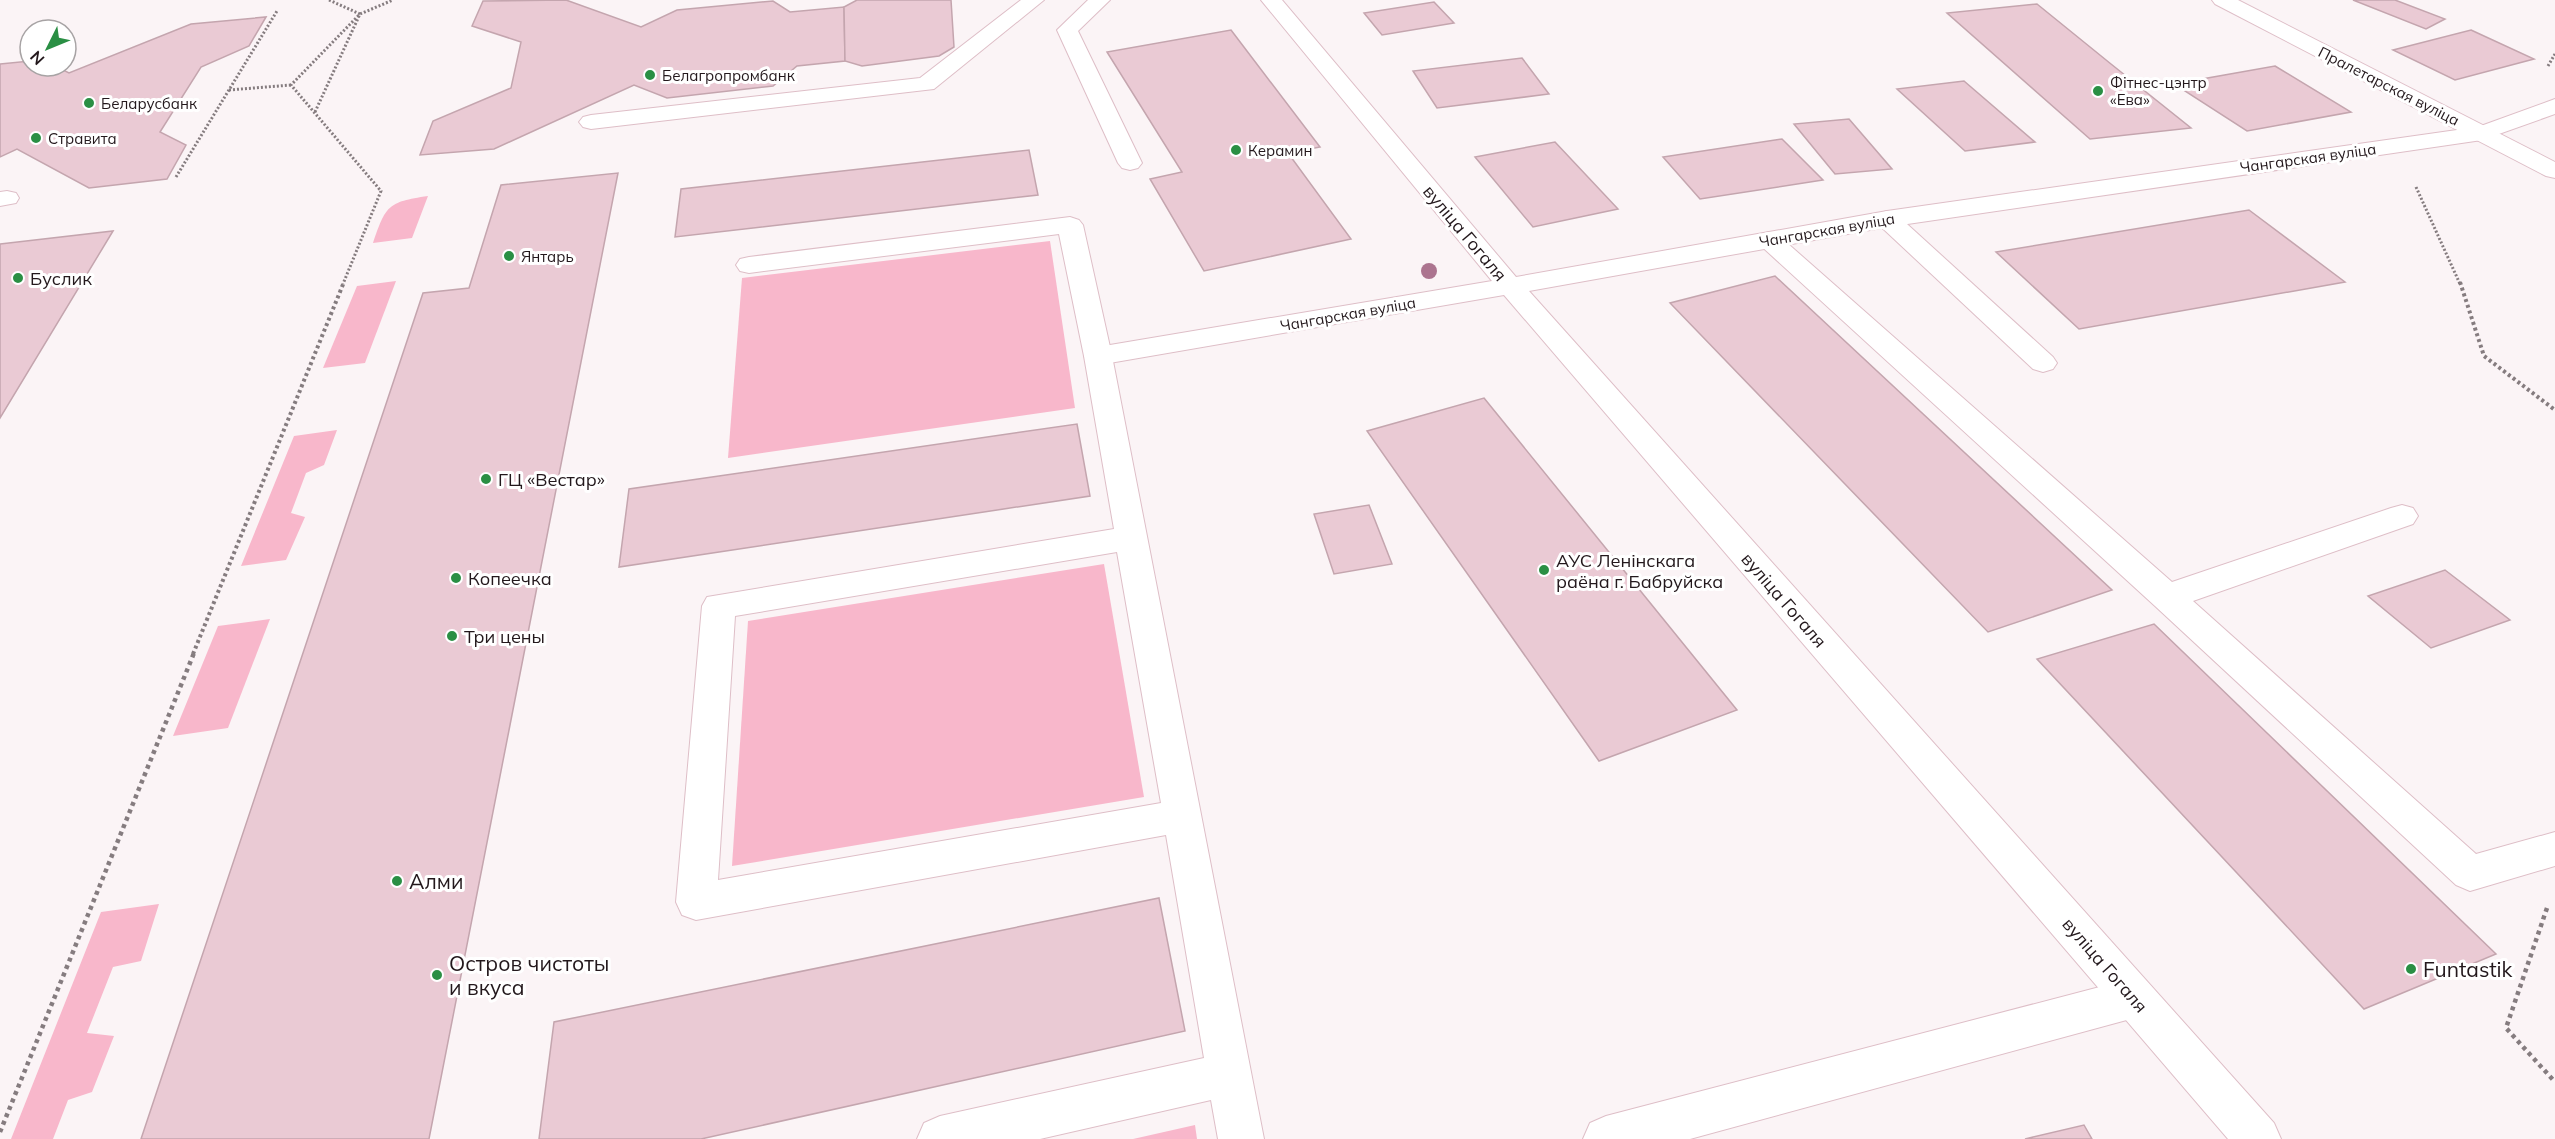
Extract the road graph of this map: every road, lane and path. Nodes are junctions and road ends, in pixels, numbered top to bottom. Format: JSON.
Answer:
{"nodes":[{"id":1,"x":329,"y":0,"type":"edge"},
{"id":2,"x":393,"y":0,"type":"edge"},
{"id":3,"x":1034,"y":0,"type":"edge"},
{"id":4,"x":1100,"y":0,"type":"edge"},
{"id":5,"x":1271,"y":0,"type":"edge"},
{"id":6,"x":2222,"y":0,"type":"edge"},
{"id":7,"x":277,"y":11,"type":"dead end"},
{"id":8,"x":360,"y":14,"type":"junction"},
{"id":9,"x":291,"y":84,"type":"junction"},
{"id":10,"x":229,"y":90,"type":"junction"},
{"id":11,"x":2555,"y":106,"type":"edge"},
{"id":12,"x":315,"y":112,"type":"junction"},
{"id":13,"x":591,"y":122,"type":"dead end"},
{"id":14,"x":2482,"y":134,"type":"junction"},
{"id":15,"x":2396,"y":146,"type":"junction"},
{"id":16,"x":1130,"y":163,"type":"dead end"},
{"id":17,"x":2555,"y":171,"type":"edge"},
{"id":18,"x":176,"y":177,"type":"dead end"},
{"id":19,"x":1887,"y":219,"type":"junction"},
{"id":20,"x":1769,"y":240,"type":"junction"},
{"id":21,"x":749,"y":265,"type":"dead end"},
{"id":22,"x":1510,"y":286,"type":"junction"},
{"id":23,"x":1098,"y":356,"type":"junction"},
{"id":24,"x":2043,"y":363,"type":"dead end"},
{"id":25,"x":2555,"y":411,"type":"edge"},
{"id":26,"x":2402,"y":516,"type":"dead end"},
{"id":27,"x":1132,"y":538,"type":"junction"},
{"id":28,"x":2167,"y":597,"type":"junction"},
{"id":29,"x":1182,"y":816,"type":"junction"},
{"id":30,"x":2555,"y":849,"type":"edge"},
{"id":31,"x":2547,"y":906,"type":"dead end"},
{"id":32,"x":2134,"y":998,"type":"junction"},
{"id":33,"x":1229,"y":1074,"type":"junction"},
{"id":34,"x":2555,"y":1082,"type":"edge"},
{"id":35,"x":0,"y":1132,"type":"edge"},
{"id":36,"x":940,"y":1139,"type":"edge"},
{"id":37,"x":1241,"y":1139,"type":"edge"},
{"id":38,"x":1606,"y":1139,"type":"edge"},
{"id":39,"x":2258,"y":1139,"type":"edge"}],
"edges":[{"from":1,"to":8,"type":"path"},
{"from":2,"to":8,"type":"path"},
{"from":3,"to":13,"type":"street"},
{"from":4,"to":16,"type":"street"},
{"from":5,"to":22,"type":"street","name":"вуліца Гогаля"},
{"from":6,"to":14,"type":"street","name":"Пралетарская вуліца"},
{"from":7,"to":10,"type":"path"},
{"from":8,"to":9,"type":"path"},
{"from":8,"to":12,"type":"path"},
{"from":9,"to":10,"type":"path"},
{"from":9,"to":12,"type":"path"},
{"from":10,"to":18,"type":"path"},
{"from":11,"to":14,"type":"street","name":"Чангарская вуліца"},
{"from":12,"to":35,"type":"path"},
{"from":14,"to":15,"type":"street","name":"Чангарская вуліца"},
{"from":14,"to":17,"type":"street","name":"Пралетарская вуліца"},
{"from":15,"to":19,"type":"street","name":"Чангарская вуліца"},
{"from":15,"to":25,"type":"path"},
{"from":19,"to":20,"type":"street","name":"Чангарская вуліца"},
{"from":19,"to":24,"type":"street"},
{"from":20,"to":22,"type":"street","name":"Чангарская вуліца"},
{"from":20,"to":28,"type":"street"},
{"from":21,"to":23,"type":"street"},
{"from":22,"to":23,"type":"street","name":"Чангарская вуліца"},
{"from":22,"to":32,"type":"street","name":"вуліца Гогаля"},
{"from":23,"to":27,"type":"street"},
{"from":26,"to":28,"type":"street"},
{"from":27,"to":29,"type":"street"},
{"from":27,"to":29,"type":"street"},
{"from":28,"to":30,"type":"street"},
{"from":29,"to":33,"type":"street"},
{"from":31,"to":34,"type":"path"},
{"from":32,"to":38,"type":"street"},
{"from":32,"to":39,"type":"street","name":"вуліца Гогаля"},
{"from":33,"to":36,"type":"street"},
{"from":33,"to":37,"type":"street"}]}
